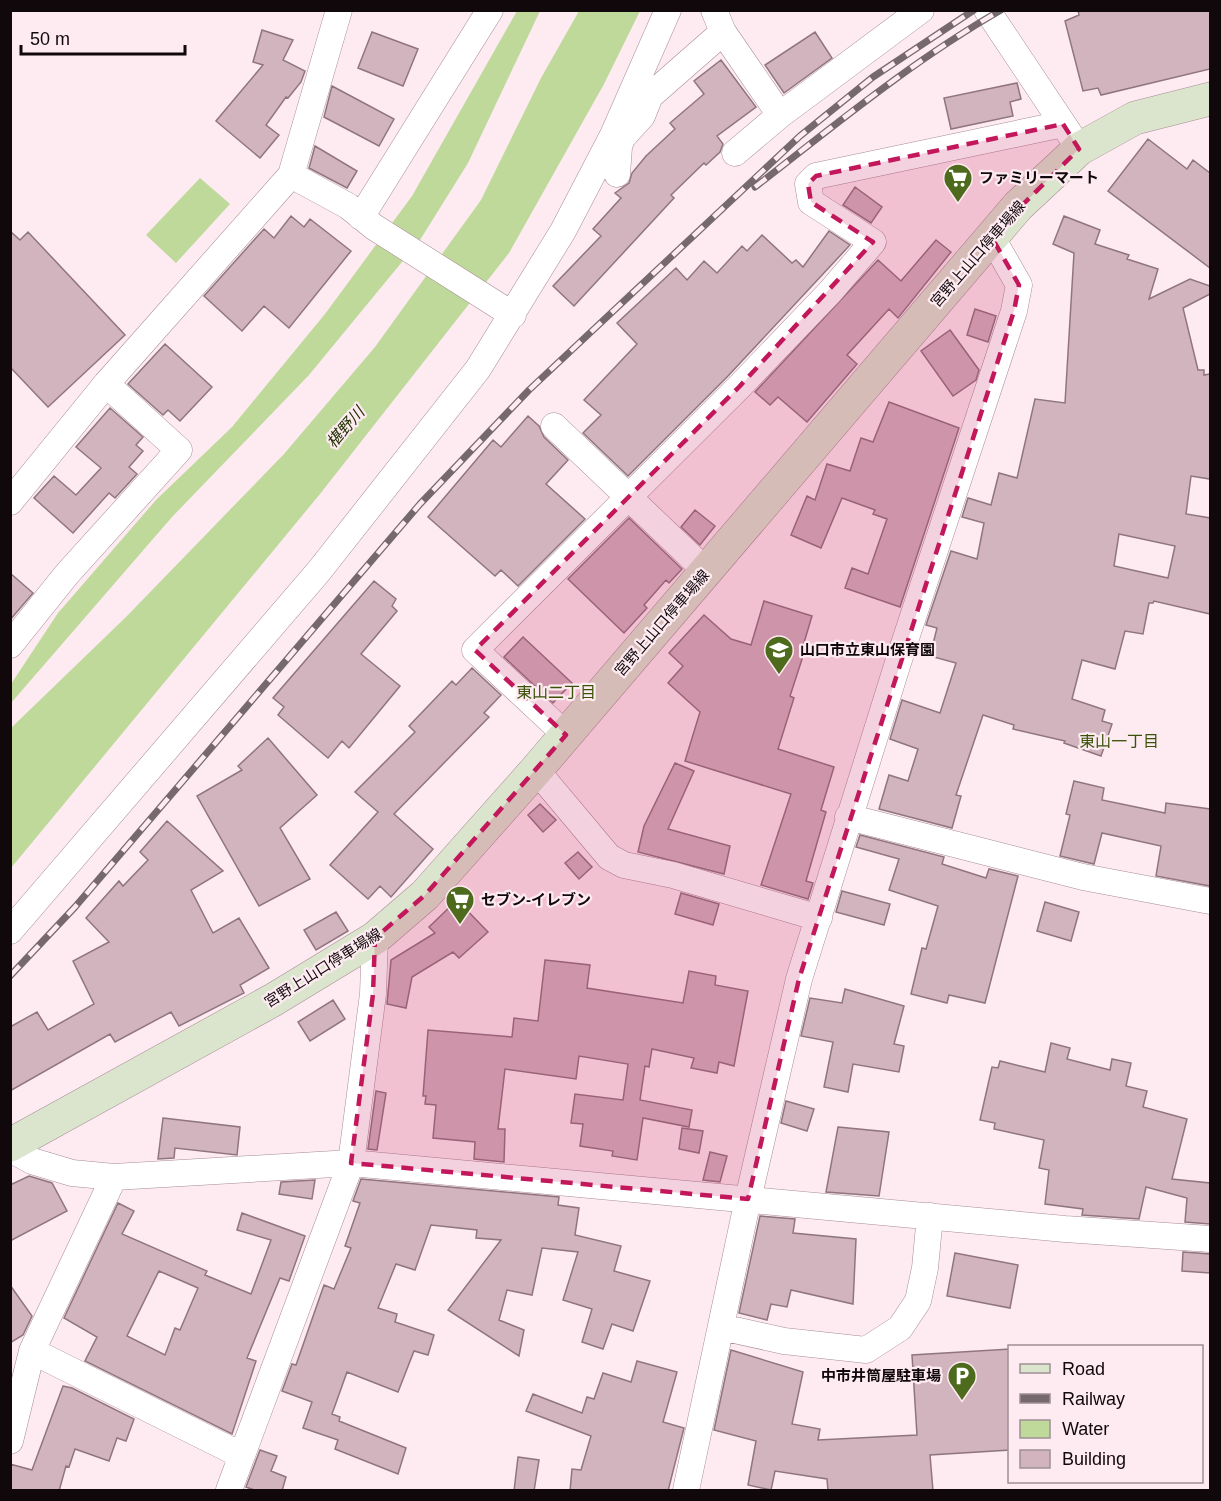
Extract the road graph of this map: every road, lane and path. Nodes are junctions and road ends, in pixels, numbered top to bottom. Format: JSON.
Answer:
{"nodes":[{"id":1,"x":339,"y":10,"type":"edge"},
{"id":2,"x":490,"y":10,"type":"edge"},
{"id":3,"x":669,"y":10,"type":"edge"},
{"id":4,"x":921,"y":10,"type":"edge"},
{"id":5,"x":987,"y":10,"type":"edge"},
{"id":6,"x":718,"y":21,"type":"edge"},
{"id":7,"x":1210,"y":99,"type":"edge"},
{"id":8,"x":780,"y":115,"type":"junction"},
{"id":9,"x":617,"y":136,"type":"junction"},
{"id":10,"x":1071,"y":137,"type":"junction"},
{"id":11,"x":735,"y":153,"type":"dead end"},
{"id":12,"x":291,"y":174,"type":"junction"},
{"id":13,"x":617,"y":174,"type":"dead end"},
{"id":14,"x":368,"y":222,"type":"junction"},
{"id":15,"x":991,"y":236,"type":"junction"},
{"id":16,"x":506,"y":310,"type":"junction"},
{"id":17,"x":106,"y":384,"type":"junction"},
{"id":18,"x":554,"y":426,"type":"dead end"},
{"id":19,"x":627,"y":497,"type":"junction"},
{"id":20,"x":10,"y":502,"type":"edge"},
{"id":21,"x":706,"y":572,"type":"junction"},
{"id":22,"x":10,"y":645,"type":"edge"},
{"id":23,"x":566,"y":735,"type":"junction"},
{"id":24,"x":536,"y":770,"type":"junction"},
{"id":25,"x":848,"y":817,"type":"junction"},
{"id":26,"x":1210,"y":901,"type":"edge"},
{"id":27,"x":819,"y":918,"type":"junction"},
{"id":28,"x":10,"y":931,"type":"edge"},
{"id":29,"x":375,"y":938,"type":"junction"},
{"id":30,"x":10,"y":1147,"type":"edge"},
{"id":31,"x":351,"y":1163,"type":"junction"},
{"id":32,"x":114,"y":1177,"type":"junction"},
{"id":33,"x":748,"y":1199,"type":"junction"},
{"id":34,"x":930,"y":1216,"type":"junction"},
{"id":35,"x":1210,"y":1239,"type":"edge"},
{"id":36,"x":721,"y":1327,"type":"junction"},
{"id":37,"x":23,"y":1358,"type":"edge"},
{"id":38,"x":10,"y":1442,"type":"edge"},
{"id":39,"x":241,"y":1455,"type":"junction"},
{"id":40,"x":229,"y":1491,"type":"edge"},
{"id":41,"x":686,"y":1491,"type":"edge"}],
"edges":[{"from":1,"to":12,"type":"street"},
{"from":2,"to":14,"type":"street"},
{"from":3,"to":9,"type":"street"},
{"from":4,"to":8,"type":"street"},
{"from":5,"to":10,"type":"street"},
{"from":6,"to":8,"type":"street"},
{"from":6,"to":9,"type":"street"},
{"from":7,"to":10,"type":"main road","name":"宮野上山口停車場線"},
{"from":8,"to":11,"type":"street"},
{"from":9,"to":13,"type":"street"},
{"from":9,"to":16,"type":"street"},
{"from":10,"to":15,"type":"main road","name":"宮野上山口停車場線"},
{"from":10,"to":19,"type":"street"},
{"from":12,"to":14,"type":"street"},
{"from":12,"to":17,"type":"street"},
{"from":14,"to":16,"type":"street"},
{"from":15,"to":21,"type":"main road","name":"宮野上山口停車場線"},
{"from":15,"to":25,"type":"street"},
{"from":16,"to":28,"type":"street"},
{"from":17,"to":20,"type":"street"},
{"from":17,"to":22,"type":"street"},
{"from":18,"to":19,"type":"street"},
{"from":19,"to":21,"type":"street"},
{"from":19,"to":23,"type":"street"},
{"from":21,"to":23,"type":"main road","name":"宮野上山口停車場線"},
{"from":23,"to":24,"type":"main road","name":"宮野上山口停車場線"},
{"from":24,"to":27,"type":"street"},
{"from":24,"to":29,"type":"main road","name":"宮野上山口停車場線"},
{"from":25,"to":26,"type":"street"},
{"from":25,"to":27,"type":"street"},
{"from":27,"to":33,"type":"street"},
{"from":29,"to":30,"type":"main road","name":"宮野上山口停車場線"},
{"from":29,"to":31,"type":"street"},
{"from":30,"to":32,"type":"street"},
{"from":31,"to":32,"type":"street"},
{"from":31,"to":33,"type":"street"},
{"from":31,"to":39,"type":"street"},
{"from":32,"to":37,"type":"street"},
{"from":33,"to":34,"type":"street"},
{"from":33,"to":36,"type":"street"},
{"from":34,"to":35,"type":"street"},
{"from":34,"to":36,"type":"street"},
{"from":36,"to":41,"type":"street"},
{"from":37,"to":38,"type":"street"},
{"from":37,"to":39,"type":"street"},
{"from":39,"to":40,"type":"street"}]}
